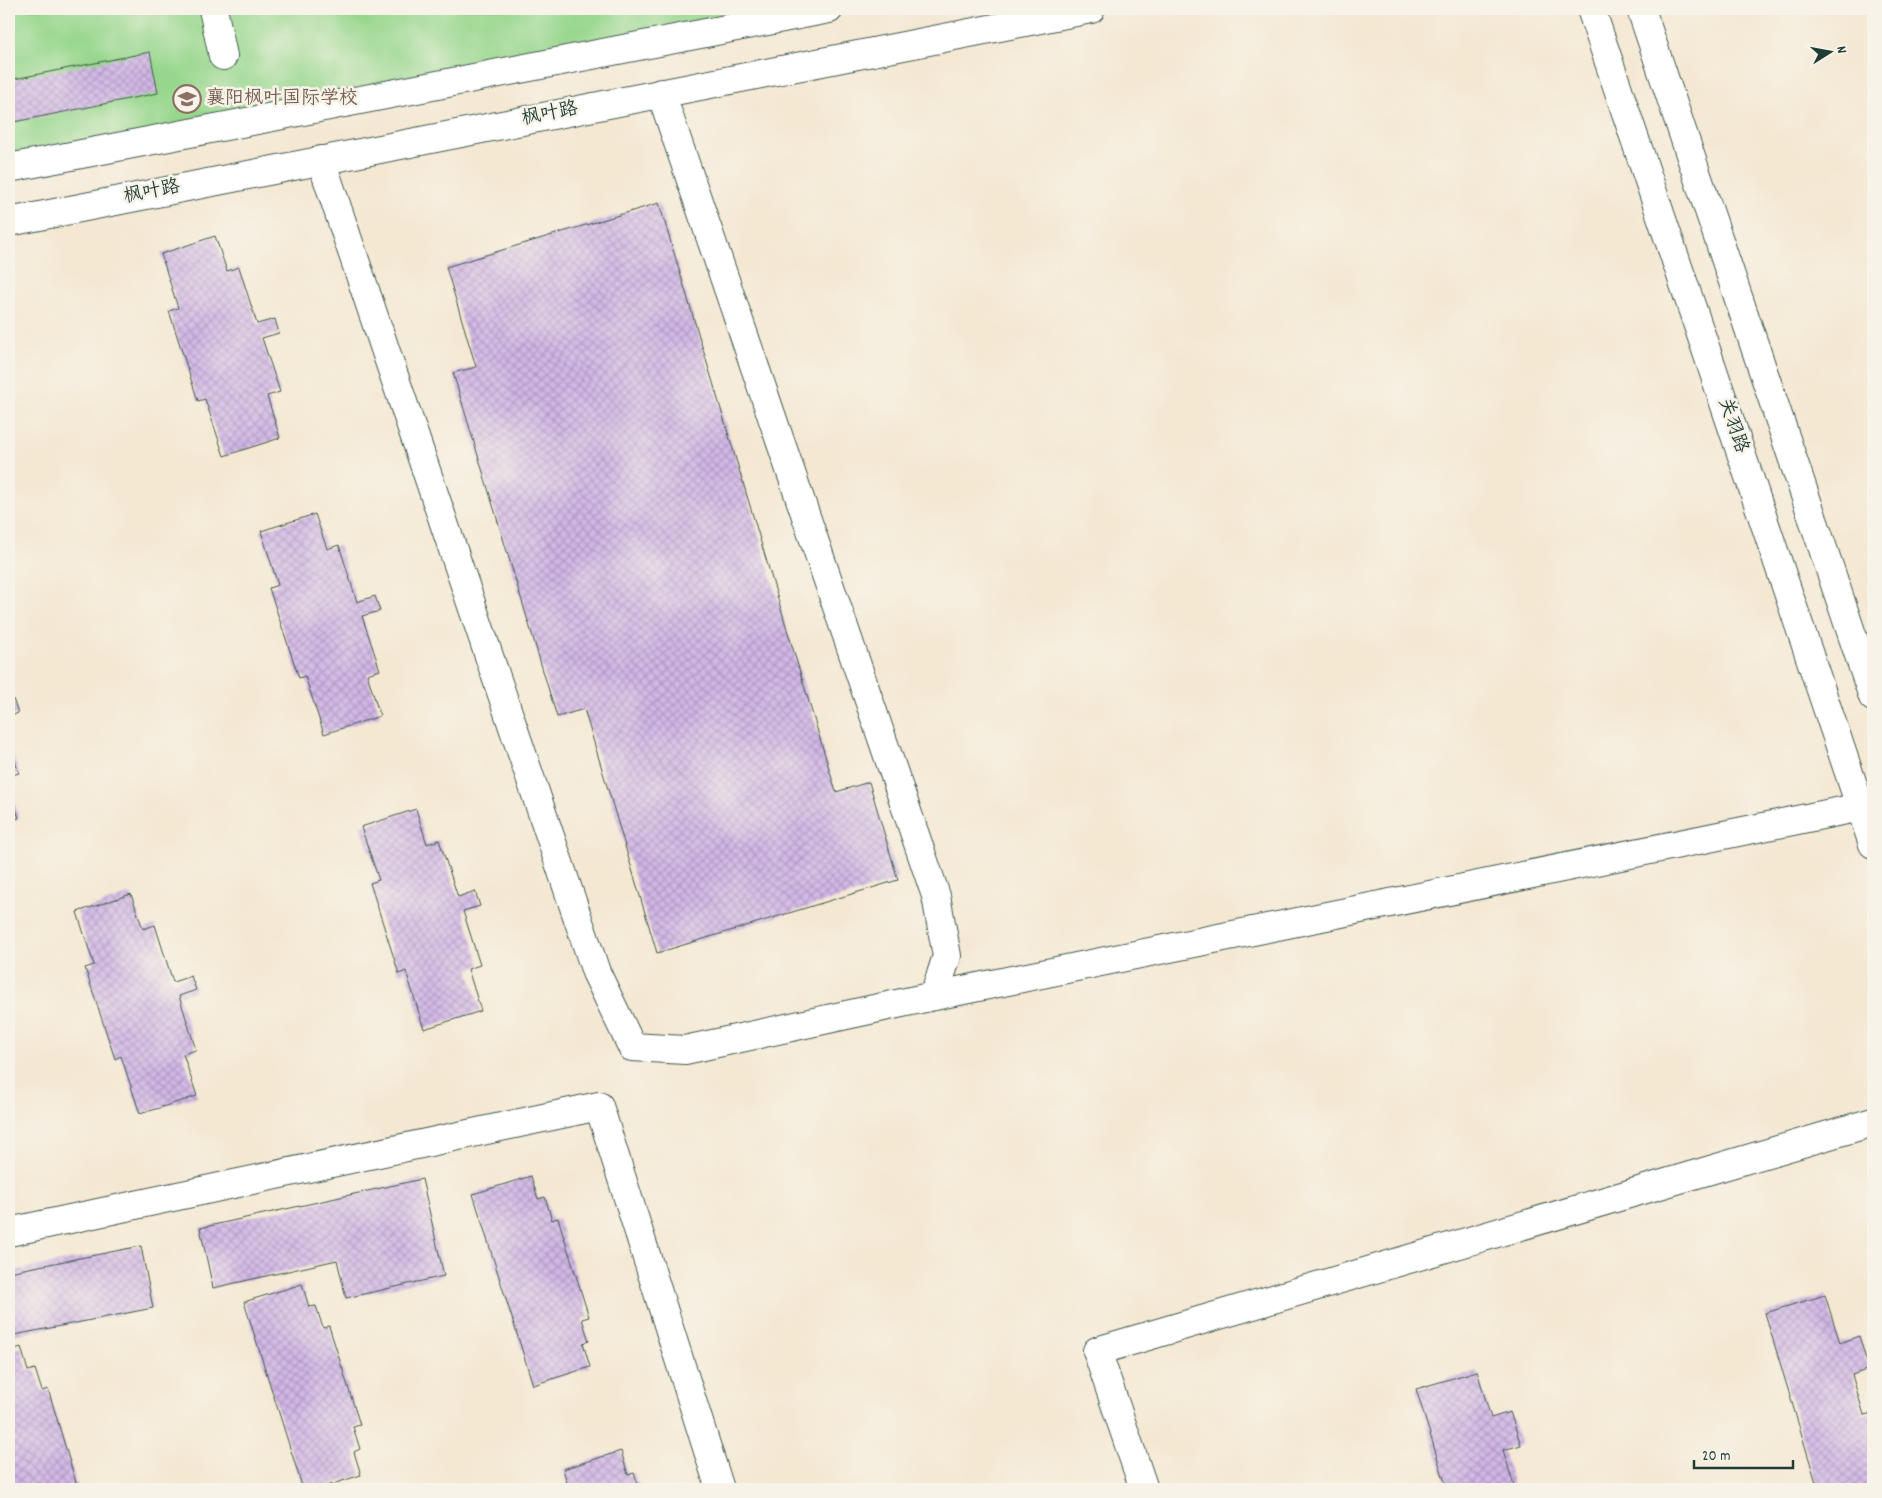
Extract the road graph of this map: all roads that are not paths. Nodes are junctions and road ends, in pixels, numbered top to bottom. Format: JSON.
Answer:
{"nodes":[{"id":1,"x":213,"y":9,"type":"edge"},
{"id":2,"x":829,"y":9,"type":"edge"},
{"id":3,"x":1091,"y":9,"type":"edge"},
{"id":4,"x":1591,"y":9,"type":"edge"},
{"id":5,"x":1641,"y":9,"type":"edge"},
{"id":6,"x":222,"y":56,"type":"dead end"},
{"id":7,"x":661,"y":93,"type":"junction"},
{"id":8,"x":320,"y":160,"type":"junction"},
{"id":9,"x":9,"y":168,"type":"edge"},
{"id":10,"x":9,"y":222,"type":"edge"},
{"id":11,"x":1873,"y":697,"type":"edge"},
{"id":12,"x":1861,"y":807,"type":"junction"},
{"id":13,"x":1873,"y":844,"type":"edge"},
{"id":14,"x":934,"y":996,"type":"junction"},
{"id":15,"x":1873,"y":1122,"type":"edge"},
{"id":16,"x":9,"y":1232,"type":"edge"},
{"id":17,"x":720,"y":1489,"type":"edge"},
{"id":18,"x":1144,"y":1489,"type":"edge"}],
"edges":[{"from":1,"to":6,"type":"street"},
{"from":2,"to":9,"type":"street"},
{"from":3,"to":7,"type":"street","name":"枫叶路"},
{"from":4,"to":12,"type":"street","name":"关羽路"},
{"from":5,"to":11,"type":"street"},
{"from":7,"to":8,"type":"street","name":"枫叶路"},
{"from":7,"to":14,"type":"street"},
{"from":8,"to":10,"type":"street","name":"枫叶路"},
{"from":8,"to":14,"type":"street"},
{"from":12,"to":13,"type":"street","name":"关羽路"},
{"from":12,"to":14,"type":"street"},
{"from":15,"to":18,"type":"street"},
{"from":16,"to":17,"type":"street"}]}
